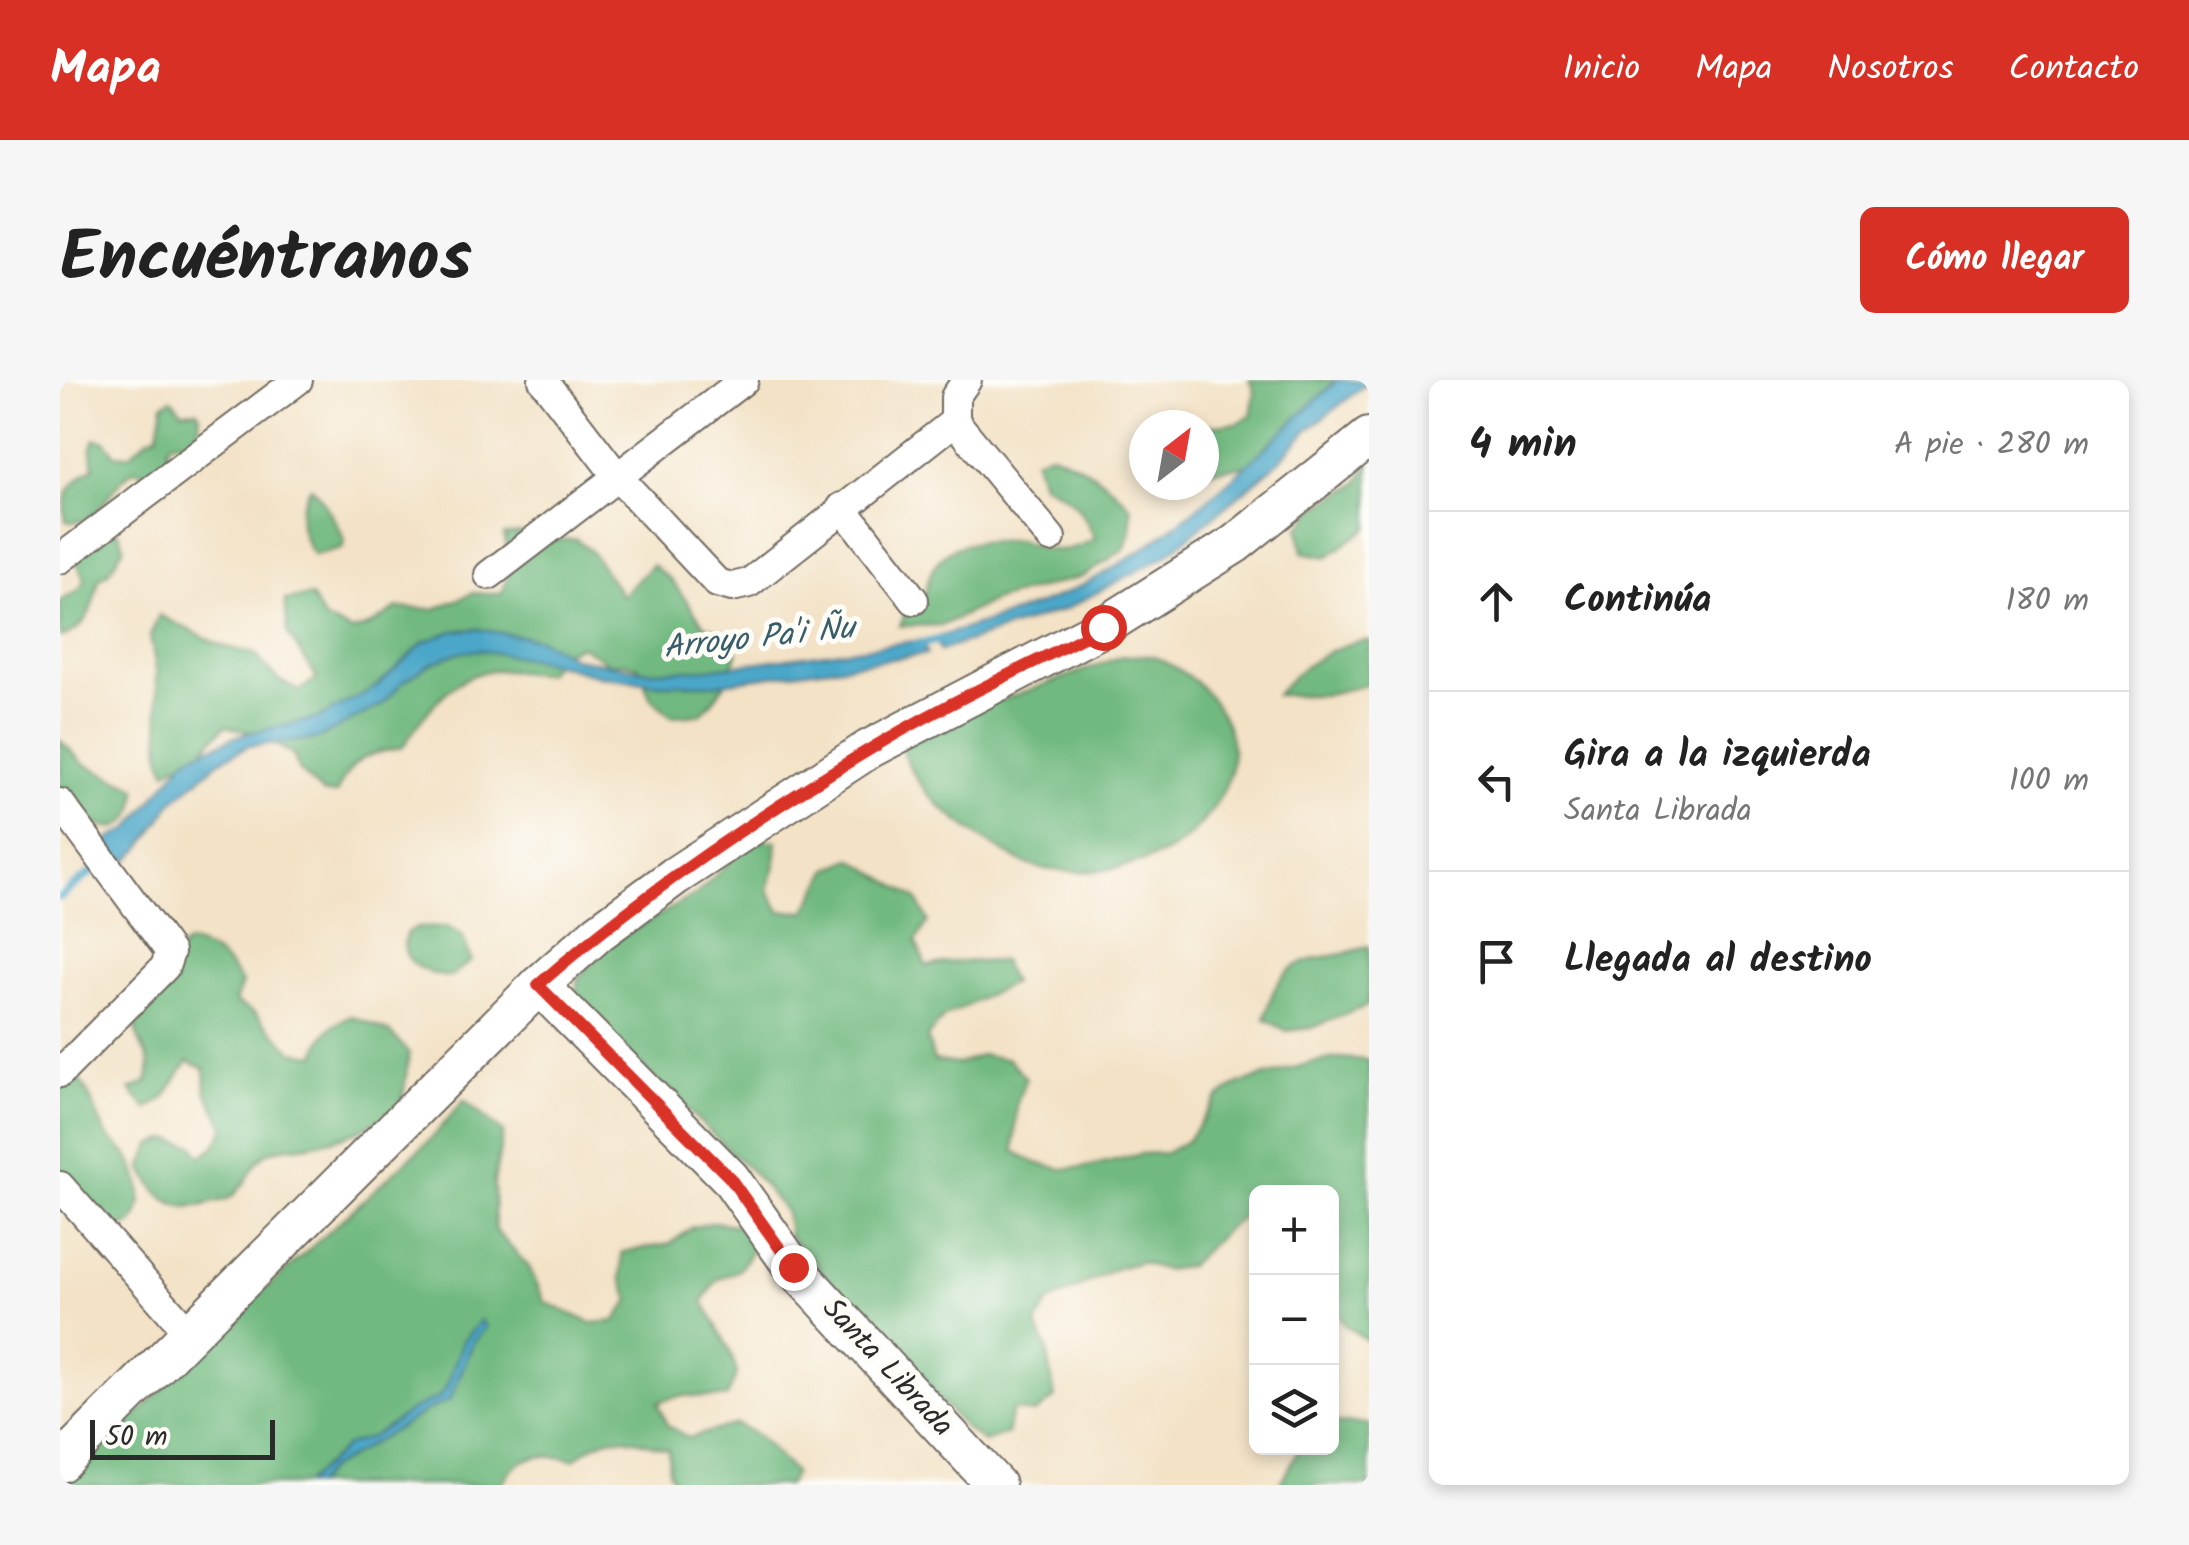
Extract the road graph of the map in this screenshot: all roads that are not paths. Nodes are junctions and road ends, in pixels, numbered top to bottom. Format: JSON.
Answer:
{"nodes":[{"id":1,"x":298,"y":380,"type":"edge"},
{"id":2,"x":543,"y":380,"type":"edge"},
{"id":3,"x":744,"y":380,"type":"edge"},
{"id":4,"x":967,"y":380,"type":"edge"},
{"id":5,"x":955,"y":421,"type":"junction"},
{"id":6,"x":1369,"y":437,"type":"edge"},
{"id":7,"x":616,"y":475,"type":"junction"},
{"id":8,"x":842,"y":507,"type":"junction"},
{"id":9,"x":1051,"y":538,"type":"dead end"},
{"id":10,"x":60,"y":560,"type":"edge"},
{"id":11,"x":489,"y":575,"type":"dead end"},
{"id":12,"x":914,"y":600,"type":"dead end"},
{"id":13,"x":60,"y":803,"type":"edge"},
{"id":14,"x":538,"y":985,"type":"junction"},
{"id":15,"x":60,"y":1072,"type":"edge"},
{"id":16,"x":60,"y":1186,"type":"edge"},
{"id":17,"x":190,"y":1332,"type":"junction"},
{"id":18,"x":60,"y":1463,"type":"edge"},
{"id":19,"x":996,"y":1485,"type":"edge"}],
"edges":[{"from":1,"to":10,"type":"street"},
{"from":2,"to":7,"type":"street"},
{"from":3,"to":7,"type":"street"},
{"from":4,"to":5,"type":"street"},
{"from":5,"to":8,"type":"street"},
{"from":5,"to":9,"type":"street"},
{"from":6,"to":14,"type":"main road"},
{"from":7,"to":8,"type":"street"},
{"from":7,"to":11,"type":"street"},
{"from":8,"to":12,"type":"street"},
{"from":13,"to":15,"type":"street"},
{"from":14,"to":17,"type":"main road"},
{"from":14,"to":19,"type":"main road","name":"Santa Librada"},
{"from":16,"to":17,"type":"street"},
{"from":17,"to":18,"type":"main road"}]}
